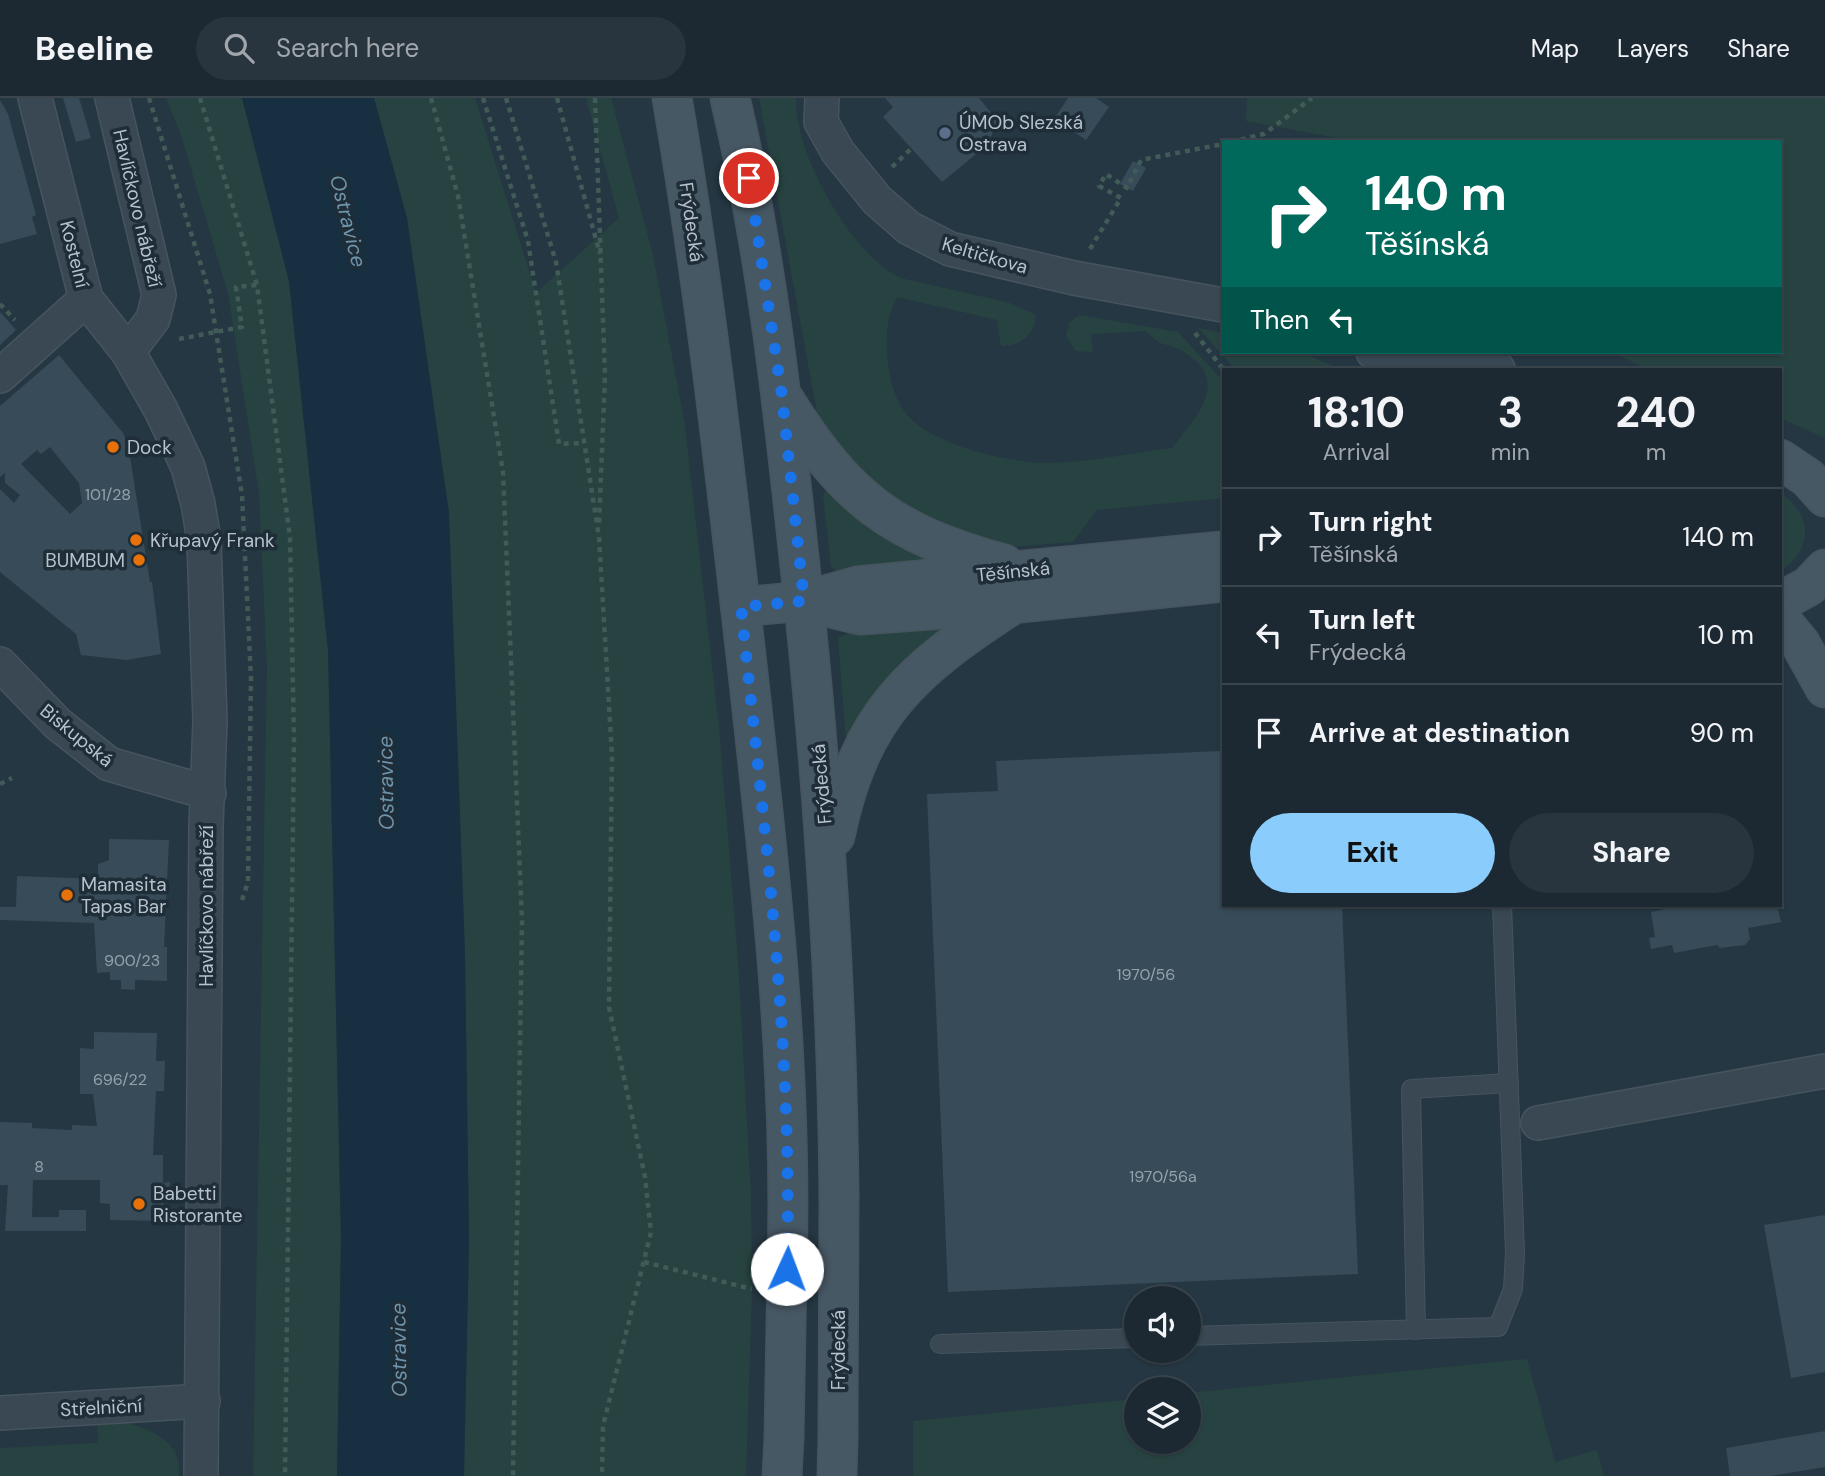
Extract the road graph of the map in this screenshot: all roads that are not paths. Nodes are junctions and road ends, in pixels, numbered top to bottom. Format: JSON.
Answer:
{"nodes":[{"id":1,"x":35,"y":98,"type":"edge"},
{"id":2,"x":111,"y":98,"type":"edge"},
{"id":3,"x":672,"y":98,"type":"edge"},
{"id":4,"x":730,"y":98,"type":"edge"},
{"id":5,"x":822,"y":98,"type":"edge"},
{"id":6,"x":86,"y":299,"type":"junction"},
{"id":7,"x":1222,"y":305,"type":"edge"},
{"id":8,"x":128,"y":352,"type":"junction"},
{"id":9,"x":1380,"y":354,"type":"edge"},
{"id":10,"x":1489,"y":368,"type":"edge"},
{"id":11,"x":0,"y":376,"type":"edge"},
{"id":12,"x":782,"y":396,"type":"junction"},
{"id":13,"x":1782,"y":460,"type":"edge"},
{"id":14,"x":1821,"y":486,"type":"edge"},
{"id":15,"x":1222,"y":551,"type":"edge"},
{"id":16,"x":1824,"y":574,"type":"edge"},
{"id":17,"x":1222,"y":582,"type":"edge"},
{"id":18,"x":1017,"y":587,"type":"junction"},
{"id":19,"x":804,"y":601,"type":"junction"},
{"id":20,"x":1782,"y":601,"type":"edge"},
{"id":21,"x":741,"y":607,"type":"junction"},
{"id":22,"x":1782,"y":621,"type":"edge"},
{"id":23,"x":0,"y":664,"type":"edge"},
{"id":24,"x":1825,"y":688,"type":"edge"},
{"id":25,"x":209,"y":793,"type":"junction"},
{"id":26,"x":828,"y":873,"type":"junction"},
{"id":27,"x":1503,"y":907,"type":"edge"},
{"id":28,"x":1825,"y":1071,"type":"edge"},
{"id":29,"x":1509,"y":1083,"type":"junction"},
{"id":30,"x":1538,"y":1123,"type":"dead end"},
{"id":31,"x":1416,"y":1329,"type":"junction"},
{"id":32,"x":1201,"y":1336,"type":"edge"},
{"id":33,"x":1124,"y":1338,"type":"edge"},
{"id":34,"x":940,"y":1344,"type":"dead end"},
{"id":35,"x":202,"y":1401,"type":"junction"},
{"id":36,"x":0,"y":1413,"type":"edge"},
{"id":37,"x":201,"y":1476,"type":"edge"},
{"id":38,"x":782,"y":1476,"type":"edge"},
{"id":39,"x":837,"y":1476,"type":"edge"}],
"edges":[{"from":1,"to":6,"type":"street","name":"Kostelní"},
{"from":2,"to":8,"type":"street","name":"Havlíčkovo nábřeží"},
{"from":3,"to":21,"type":"main road","name":"Frýdecká"},
{"from":4,"to":12,"type":"main road","name":"Frýdecká"},
{"from":5,"to":7,"type":"street","name":"Keltičkova"},
{"from":6,"to":8,"type":"street","name":"Havlíčkovo nábřeží"},
{"from":6,"to":11,"type":"street","name":"Kostelní"},
{"from":8,"to":25,"type":"street","name":"Havlíčkovo nábřeží"},
{"from":9,"to":10,"type":"street"},
{"from":12,"to":18,"type":"main road"},
{"from":12,"to":19,"type":"main road","name":"Frýdecká"},
{"from":13,"to":14,"type":"main road"},
{"from":15,"to":18,"type":"main road","name":"Těšínská"},
{"from":16,"to":20,"type":"main road"},
{"from":17,"to":18,"type":"main road","name":"Těšínská"},
{"from":18,"to":19,"type":"main road","name":"Těšínská"},
{"from":18,"to":26,"type":"main road"},
{"from":19,"to":21,"type":"main road","name":"Těšínská"},
{"from":19,"to":26,"type":"main road","name":"Frýdecká"},
{"from":21,"to":38,"type":"main road","name":"Frýdecká","bridge":true},
{"from":22,"to":24,"type":"main road"},
{"from":23,"to":25,"type":"street","name":"Biskupská"},
{"from":25,"to":35,"type":"street","name":"Havlíčkovo nábřeží"},
{"from":26,"to":39,"type":"main road","name":"Frýdecká","bridge":true},
{"from":27,"to":29,"type":"lane"},
{"from":28,"to":30,"type":"street"},
{"from":29,"to":31,"type":"lane"},
{"from":29,"to":31,"type":"lane"},
{"from":31,"to":32,"type":"lane"},
{"from":33,"to":34,"type":"lane"},
{"from":35,"to":36,"type":"street","name":"Střelniční"},
{"from":35,"to":37,"type":"street","name":"Havlíčkovo nábřeží"}]}
